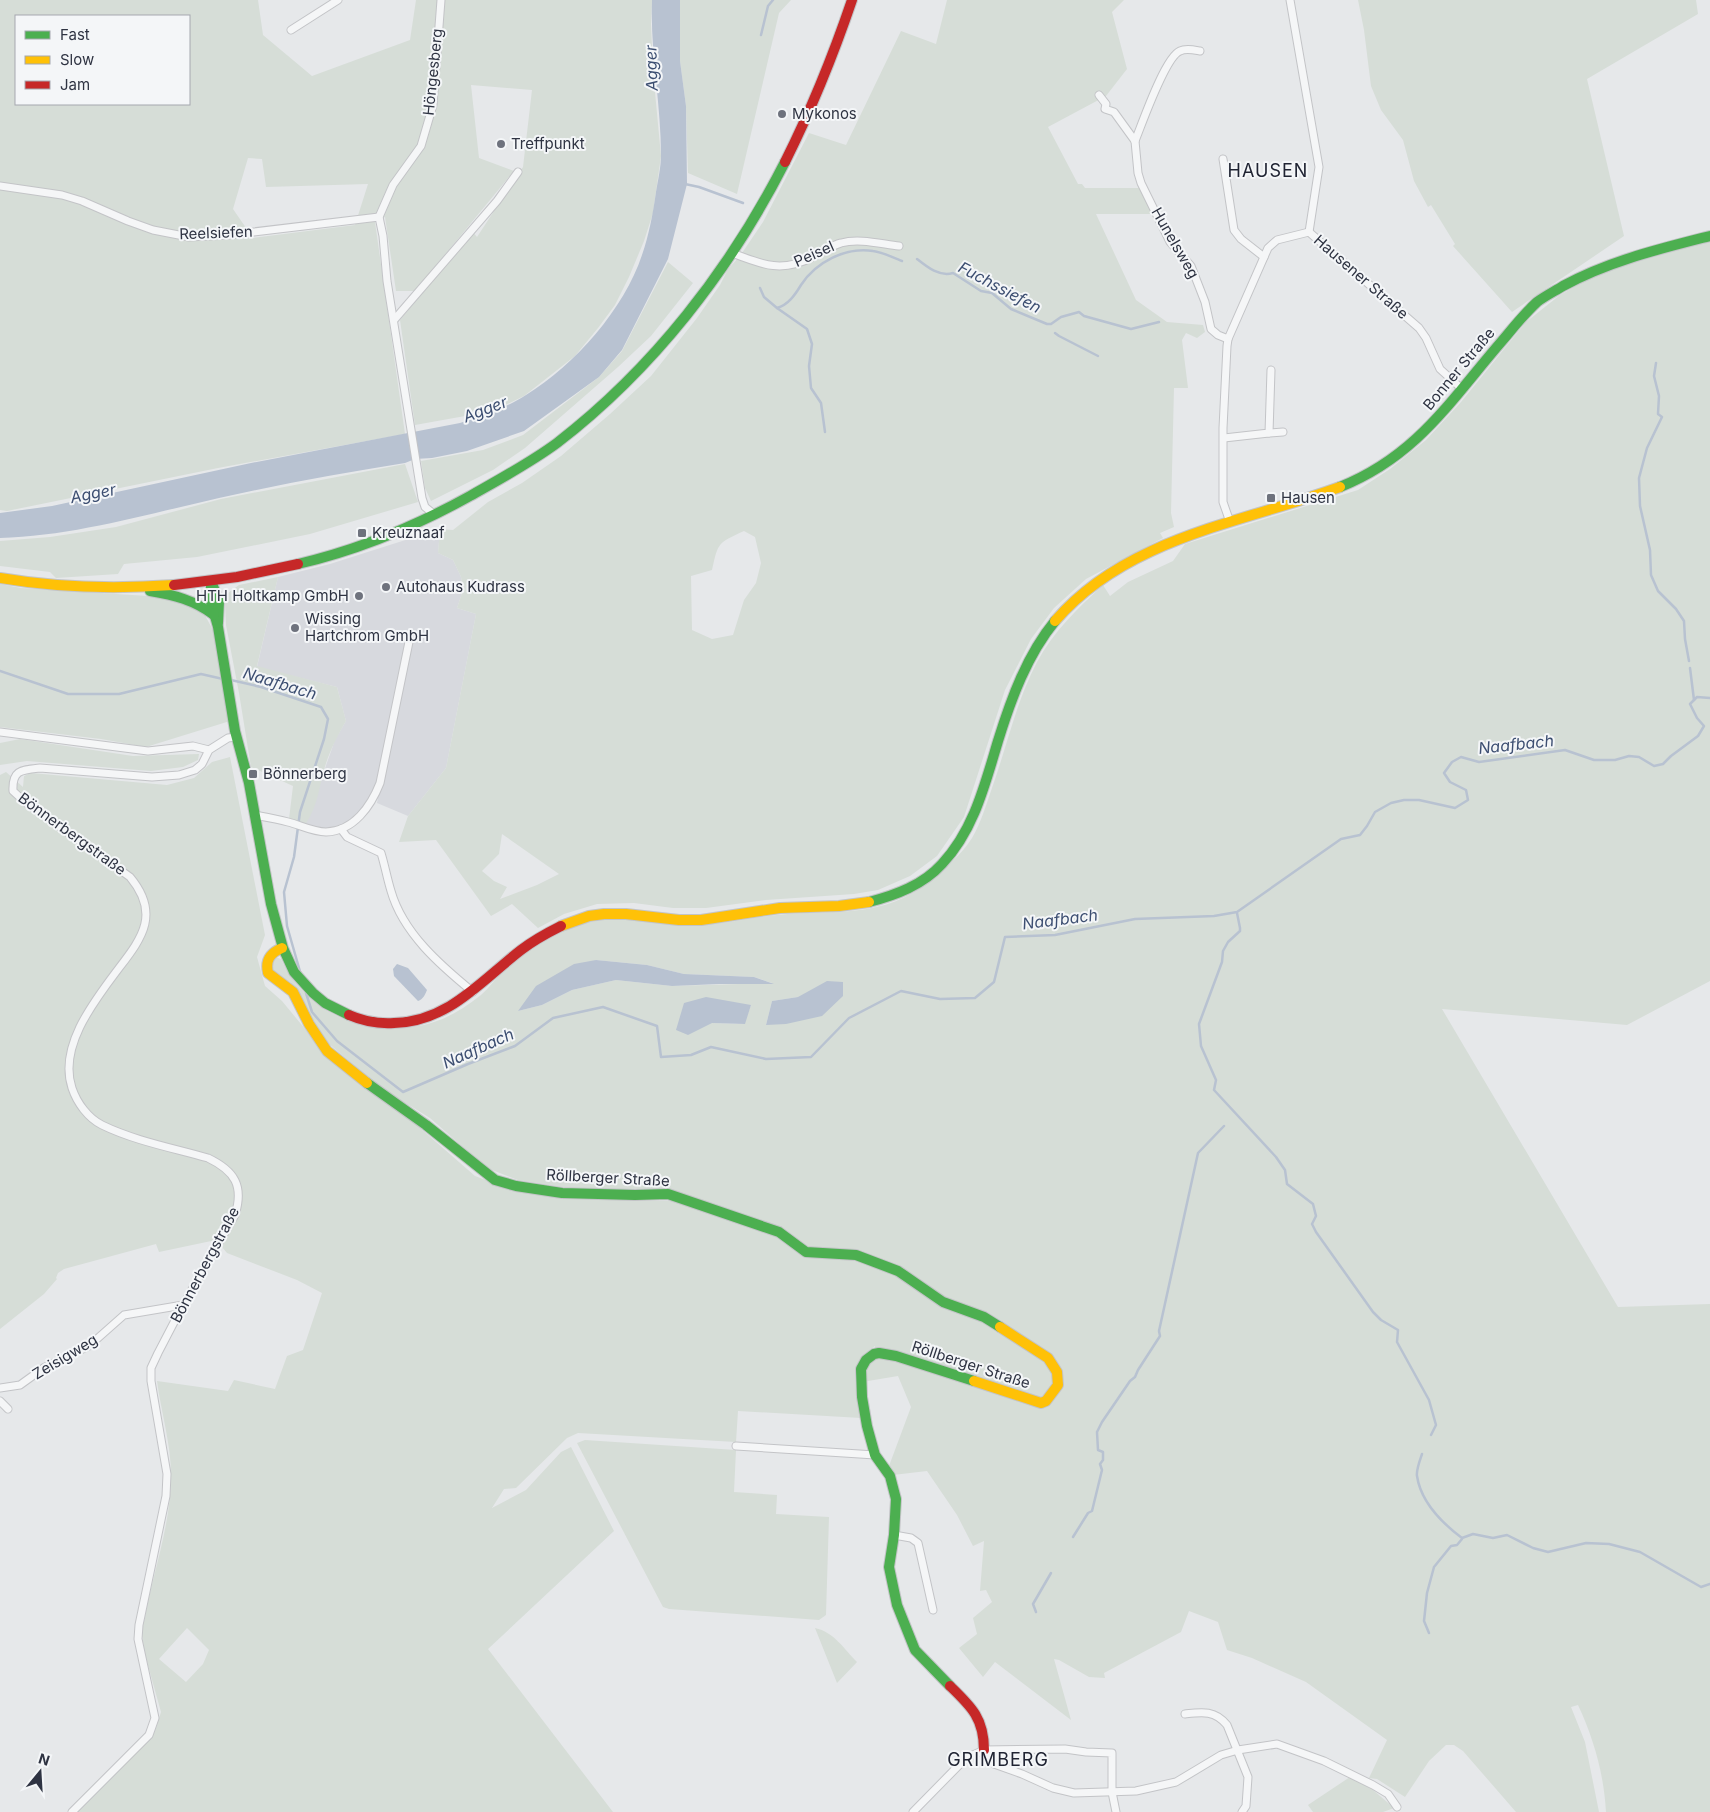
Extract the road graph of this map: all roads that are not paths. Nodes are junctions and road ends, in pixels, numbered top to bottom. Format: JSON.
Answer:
{"nodes":[{"id":1,"x":338,"y":0,"type":"edge"},
{"id":2,"x":441,"y":0,"type":"edge"},
{"id":3,"x":852,"y":0,"type":"edge"},
{"id":4,"x":1290,"y":0,"type":"edge"},
{"id":5,"x":291,"y":30,"type":"dead end"},
{"id":6,"x":1200,"y":51,"type":"dead end"},
{"id":7,"x":1100,"y":95,"type":"dead end"},
{"id":8,"x":1135,"y":141,"type":"junction"},
{"id":9,"x":1223,"y":159,"type":"dead end"},
{"id":10,"x":518,"y":172,"type":"dead end"},
{"id":11,"x":0,"y":186,"type":"edge"},
{"id":12,"x":379,"y":217,"type":"junction"},
{"id":13,"x":1309,"y":232,"type":"junction"},
{"id":14,"x":1710,"y":236,"type":"edge"},
{"id":15,"x":899,"y":246,"type":"dead end"},
{"id":16,"x":732,"y":253,"type":"junction"},
{"id":17,"x":1264,"y":257,"type":"junction"},
{"id":18,"x":394,"y":320,"type":"junction"},
{"id":19,"x":1228,"y":339,"type":"junction"},
{"id":20,"x":1271,"y":370,"type":"dead end"},
{"id":21,"x":1463,"y":390,"type":"junction"},
{"id":22,"x":1283,"y":432,"type":"dead end"},
{"id":23,"x":1269,"y":433,"type":"junction"},
{"id":24,"x":1224,"y":438,"type":"junction"},
{"id":25,"x":435,"y":515,"type":"junction"},
{"id":26,"x":1230,"y":522,"type":"junction"},
{"id":27,"x":0,"y":578,"type":"edge"},
{"id":28,"x":211,"y":581,"type":"junction"},
{"id":29,"x":134,"y":588,"type":"junction"},
{"id":30,"x":216,"y":620,"type":"junction"},
{"id":31,"x":410,"y":636,"type":"dead end"},
{"id":32,"x":0,"y":732,"type":"edge"},
{"id":33,"x":397,"y":733,"type":"dead end"},
{"id":34,"x":236,"y":736,"type":"junction"},
{"id":35,"x":388,"y":742,"type":"junction"},
{"id":36,"x":209,"y":750,"type":"junction"},
{"id":37,"x":254,"y":815,"type":"junction"},
{"id":38,"x":341,"y":830,"type":"junction"},
{"id":39,"x":282,"y":948,"type":"junction"},
{"id":40,"x":473,"y":992,"type":"junction"},
{"id":41,"x":183,"y":1305,"type":"junction"},
{"id":42,"x":0,"y":1388,"type":"edge"},
{"id":43,"x":0,"y":1401,"type":"edge"},
{"id":44,"x":8,"y":1409,"type":"dead end"},
{"id":45,"x":736,"y":1446,"type":"dead end"},
{"id":46,"x":875,"y":1455,"type":"junction"},
{"id":47,"x":894,"y":1535,"type":"junction"},
{"id":48,"x":933,"y":1610,"type":"dead end"},
{"id":49,"x":1185,"y":1714,"type":"dead end"},
{"id":50,"x":984,"y":1750,"type":"junction"},
{"id":51,"x":1238,"y":1750,"type":"junction"},
{"id":52,"x":1112,"y":1792,"type":"junction"},
{"id":53,"x":1397,"y":1807,"type":"dead end"},
{"id":54,"x":72,"y":1812,"type":"edge"},
{"id":55,"x":913,"y":1812,"type":"edge"},
{"id":56,"x":1116,"y":1812,"type":"edge"},
{"id":57,"x":1242,"y":1812,"type":"edge"}],
"edges":[{"from":1,"to":5,"type":"street"},
{"from":2,"to":12,"type":"street","name":"Höngesberg"},
{"from":3,"to":16,"type":"street"},
{"from":4,"to":13,"type":"street","name":"Hausener Straße"},
{"from":6,"to":8,"type":"street"},
{"from":7,"to":8,"type":"street"},
{"from":8,"to":19,"type":"street","name":"Hunelsweg"},
{"from":9,"to":17,"type":"street"},
{"from":10,"to":18,"type":"street"},
{"from":11,"to":12,"type":"street","name":"Reelsiefen"},
{"from":12,"to":18,"type":"street"},
{"from":13,"to":17,"type":"street"},
{"from":13,"to":21,"type":"street","name":"Hausener Straße"},
{"from":14,"to":21,"type":"street","name":"Bonner Straße"},
{"from":15,"to":16,"type":"street","name":"Peisel"},
{"from":16,"to":25,"type":"street"},
{"from":17,"to":19,"type":"street"},
{"from":18,"to":25,"type":"street"},
{"from":19,"to":24,"type":"street"},
{"from":20,"to":23,"type":"street"},
{"from":21,"to":26,"type":"street","name":"Bonner Straße"},
{"from":22,"to":23,"type":"street"},
{"from":23,"to":24,"type":"street"},
{"from":24,"to":26,"type":"street"},
{"from":25,"to":28,"type":"street"},
{"from":26,"to":40,"type":"street","name":"Bonner Straße"},
{"from":27,"to":29,"type":"street"},
{"from":28,"to":29,"type":"street"},
{"from":28,"to":30,"type":"street"},
{"from":29,"to":30,"type":"street"},
{"from":30,"to":34,"type":"street"},
{"from":31,"to":35,"type":"street"},
{"from":32,"to":36,"type":"street"},
{"from":33,"to":35,"type":"street"},
{"from":34,"to":36,"type":"street","name":"Bönnerbergstraße"},
{"from":34,"to":37,"type":"street"},
{"from":35,"to":38,"type":"street"},
{"from":36,"to":41,"type":"street","name":"Bönnerbergstraße"},
{"from":37,"to":38,"type":"street"},
{"from":37,"to":39,"type":"street"},
{"from":38,"to":40,"type":"street"},
{"from":39,"to":40,"type":"street"},
{"from":39,"to":46,"type":"street","name":"Röllberger Straße"},
{"from":41,"to":42,"type":"street","name":"Zeisigweg"},
{"from":41,"to":54,"type":"street","name":"Bönnerbergstraße"},
{"from":43,"to":44,"type":"street"},
{"from":45,"to":46,"type":"street"},
{"from":46,"to":47,"type":"street","name":"Röllberger Straße"},
{"from":47,"to":48,"type":"street"},
{"from":47,"to":50,"type":"street","name":"Röllberger Straße"},
{"from":49,"to":51,"type":"street"},
{"from":50,"to":52,"type":"street"},
{"from":50,"to":52,"type":"street"},
{"from":50,"to":55,"type":"street"},
{"from":51,"to":52,"type":"street"},
{"from":51,"to":53,"type":"street"},
{"from":51,"to":57,"type":"street"},
{"from":52,"to":56,"type":"street"}]}
